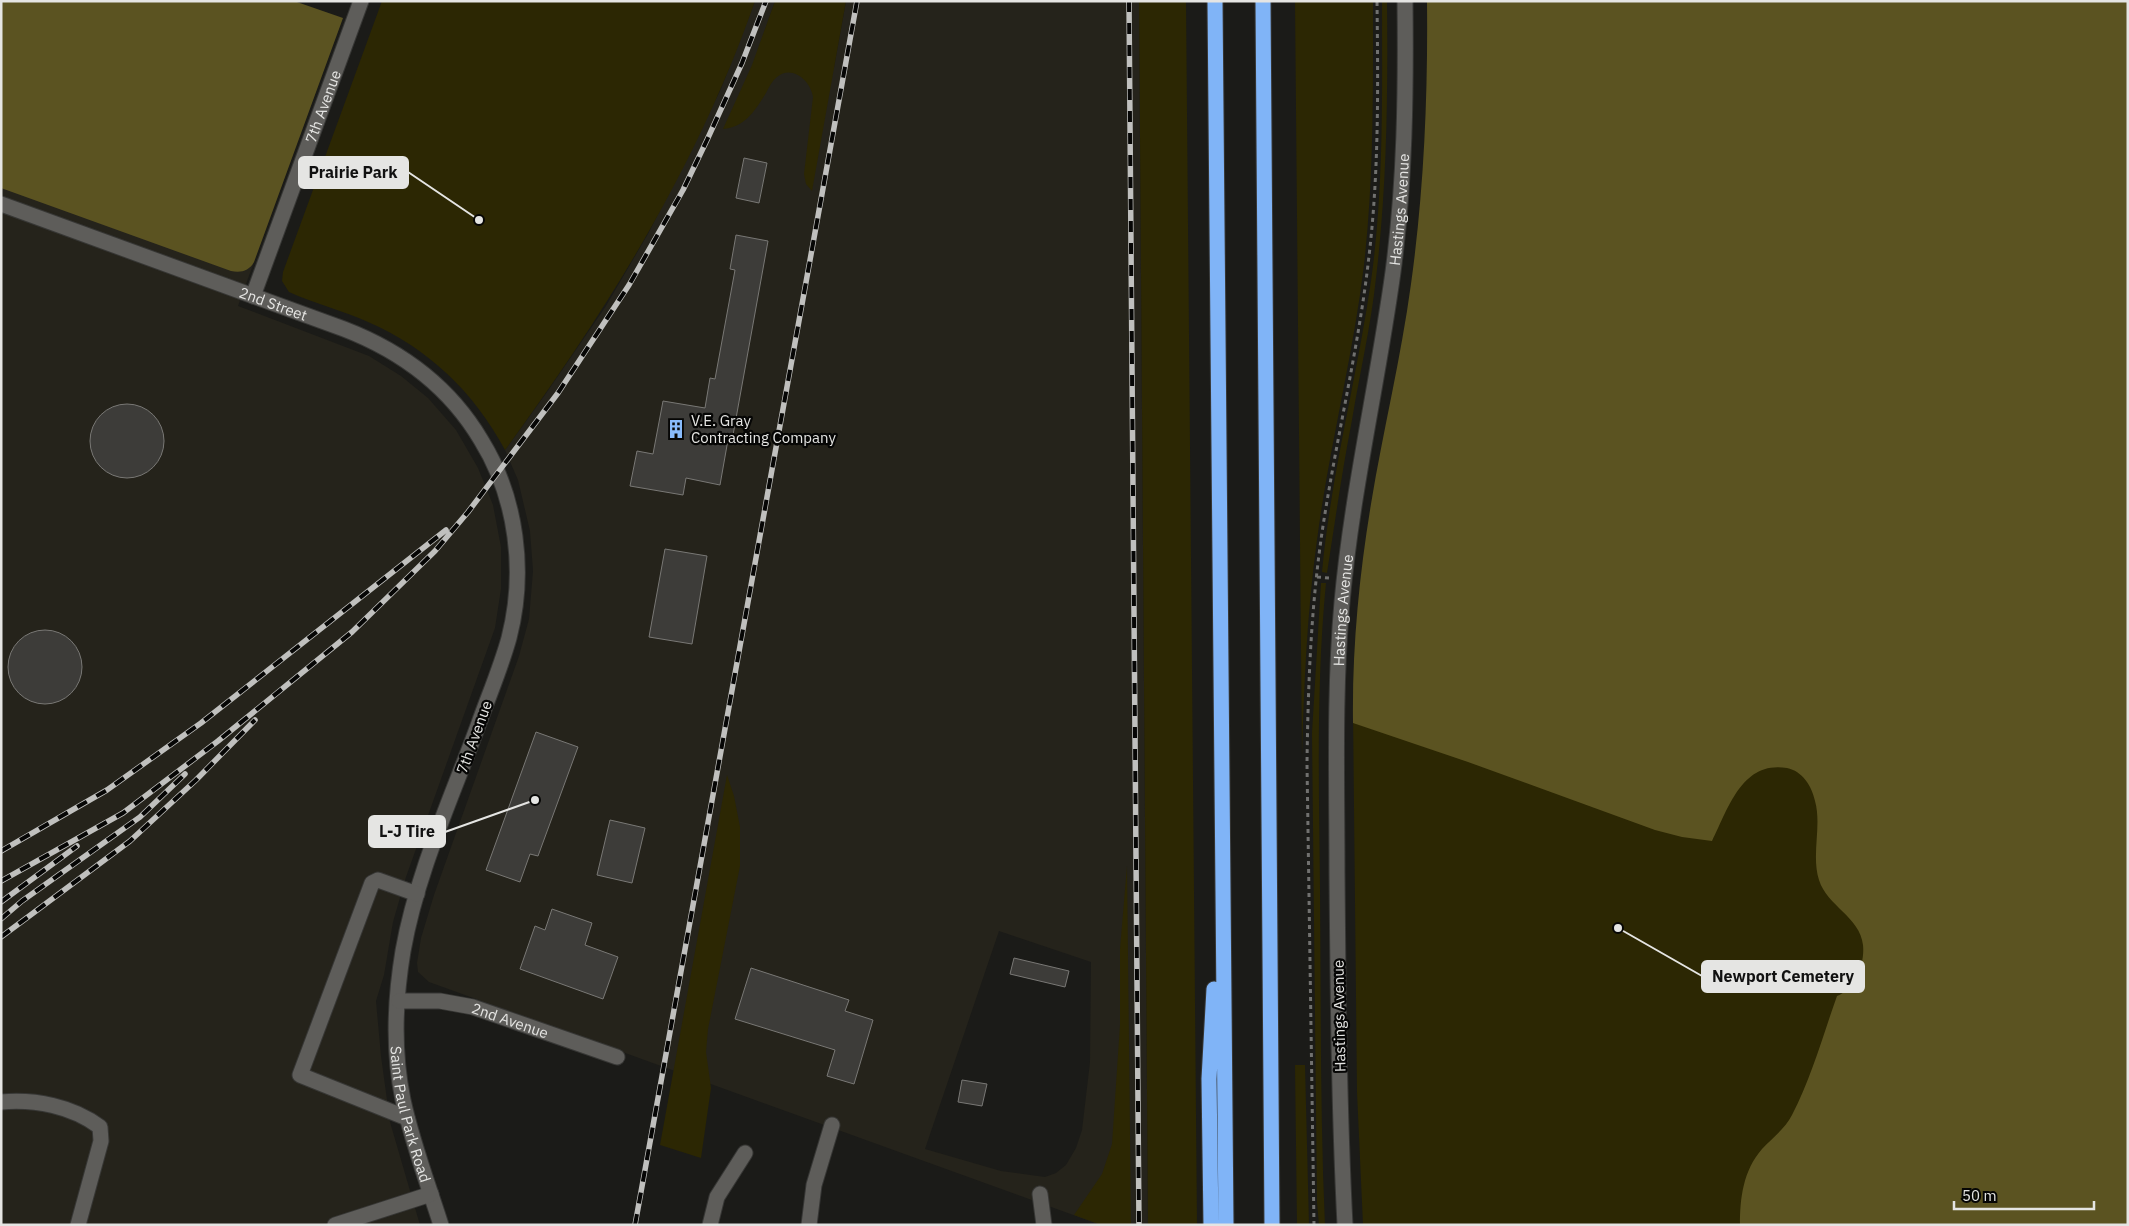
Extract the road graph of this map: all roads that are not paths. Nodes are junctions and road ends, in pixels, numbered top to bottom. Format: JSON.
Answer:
{"nodes":[{"id":1,"x":361,"y":1,"type":"edge"},
{"id":2,"x":1215,"y":1,"type":"edge"},
{"id":3,"x":1263,"y":1,"type":"edge"},
{"id":4,"x":1405,"y":1,"type":"edge"},
{"id":5,"x":1,"y":204,"type":"edge"},
{"id":6,"x":253,"y":296,"type":"junction"},
{"id":7,"x":498,"y":471,"type":"joint"},
{"id":8,"x":1222,"y":848,"type":"junction"},
{"id":9,"x":417,"y":894,"type":"junction"},
{"id":10,"x":398,"y":1001,"type":"junction"},
{"id":11,"x":617,"y":1057,"type":"dead end"},
{"id":12,"x":1,"y":1102,"type":"edge"},
{"id":13,"x":407,"y":1118,"type":"junction"},
{"id":14,"x":832,"y":1126,"type":"dead end"},
{"id":15,"x":745,"y":1153,"type":"dead end"},
{"id":16,"x":431,"y":1194,"type":"junction"},
{"id":17,"x":1040,"y":1194,"type":"dead end"},
{"id":18,"x":78,"y":1225,"type":"edge"},
{"id":19,"x":335,"y":1225,"type":"edge"},
{"id":20,"x":441,"y":1225,"type":"edge"},
{"id":21,"x":710,"y":1225,"type":"edge"},
{"id":22,"x":809,"y":1225,"type":"edge"},
{"id":23,"x":1044,"y":1225,"type":"edge"},
{"id":24,"x":1211,"y":1225,"type":"edge"},
{"id":25,"x":1226,"y":1225,"type":"edge"},
{"id":26,"x":1272,"y":1225,"type":"edge"},
{"id":27,"x":1345,"y":1225,"type":"edge"}],
"edges":[{"from":1,"to":6,"type":"street","name":"7th Avenue"},
{"from":2,"to":8,"type":"highway"},
{"from":3,"to":26,"type":"highway"},
{"from":4,"to":27,"type":"street","name":"Hastings Avenue"},
{"from":5,"to":6,"type":"street","name":"2nd Street"},
{"from":6,"to":7,"type":"street","name":"2nd Street"},
{"from":7,"to":9,"type":"street","name":"7th Avenue"},
{"from":8,"to":24,"type":"highway"},
{"from":8,"to":25,"type":"highway"},
{"from":9,"to":10,"type":"street","name":"7th Avenue"},
{"from":9,"to":13,"type":"street"},
{"from":10,"to":11,"type":"street","name":"2nd Avenue"},
{"from":10,"to":13,"type":"street","name":"Saint Paul Park Road"},
{"from":12,"to":18,"type":"street"},
{"from":13,"to":16,"type":"street","name":"Saint Paul Park Road"},
{"from":14,"to":22,"type":"street"},
{"from":15,"to":21,"type":"street"},
{"from":16,"to":19,"type":"street"},
{"from":16,"to":20,"type":"street","name":"Saint Paul Park Road"},
{"from":17,"to":23,"type":"street"}]}
